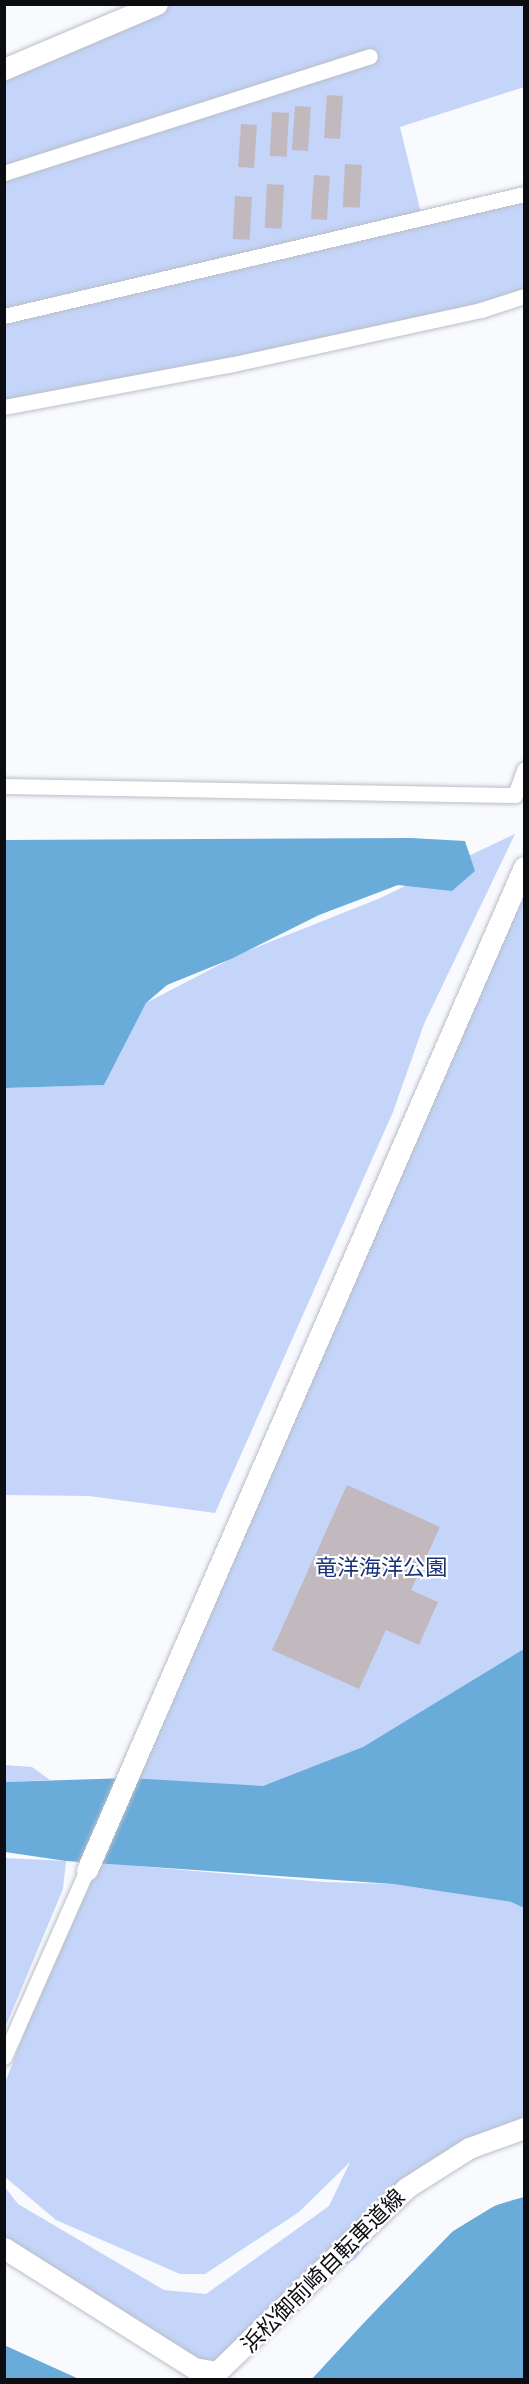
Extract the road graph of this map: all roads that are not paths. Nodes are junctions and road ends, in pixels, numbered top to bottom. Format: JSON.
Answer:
{"nodes":[{"id":1,"x":157,"y":4,"type":"edge"},
{"id":2,"x":370,"y":56,"type":"dead end"},
{"id":3,"x":4,"y":69,"type":"edge"},
{"id":4,"x":4,"y":173,"type":"edge"},
{"id":5,"x":525,"y":194,"type":"edge"},
{"id":6,"x":525,"y":296,"type":"edge"},
{"id":7,"x":4,"y":316,"type":"edge"},
{"id":8,"x":4,"y":407,"type":"edge"},
{"id":9,"x":525,"y":770,"type":"edge"},
{"id":10,"x":4,"y":786,"type":"edge"},
{"id":11,"x":525,"y":867,"type":"edge"},
{"id":12,"x":87,"y":1870,"type":"joint"},
{"id":13,"x":4,"y":2056,"type":"edge"},
{"id":14,"x":525,"y":2128,"type":"edge"},
{"id":15,"x":4,"y":2248,"type":"edge"}],
"edges":[{"from":1,"to":3,"type":"street"},
{"from":2,"to":4,"type":"street"},
{"from":5,"to":7,"type":"street"},
{"from":6,"to":8,"type":"street"},
{"from":9,"to":10,"type":"street"},
{"from":11,"to":12,"type":"street"},
{"from":12,"to":13,"type":"street"},
{"from":14,"to":15,"type":"street","name":"浜松御前崎自転車道線"}]}
